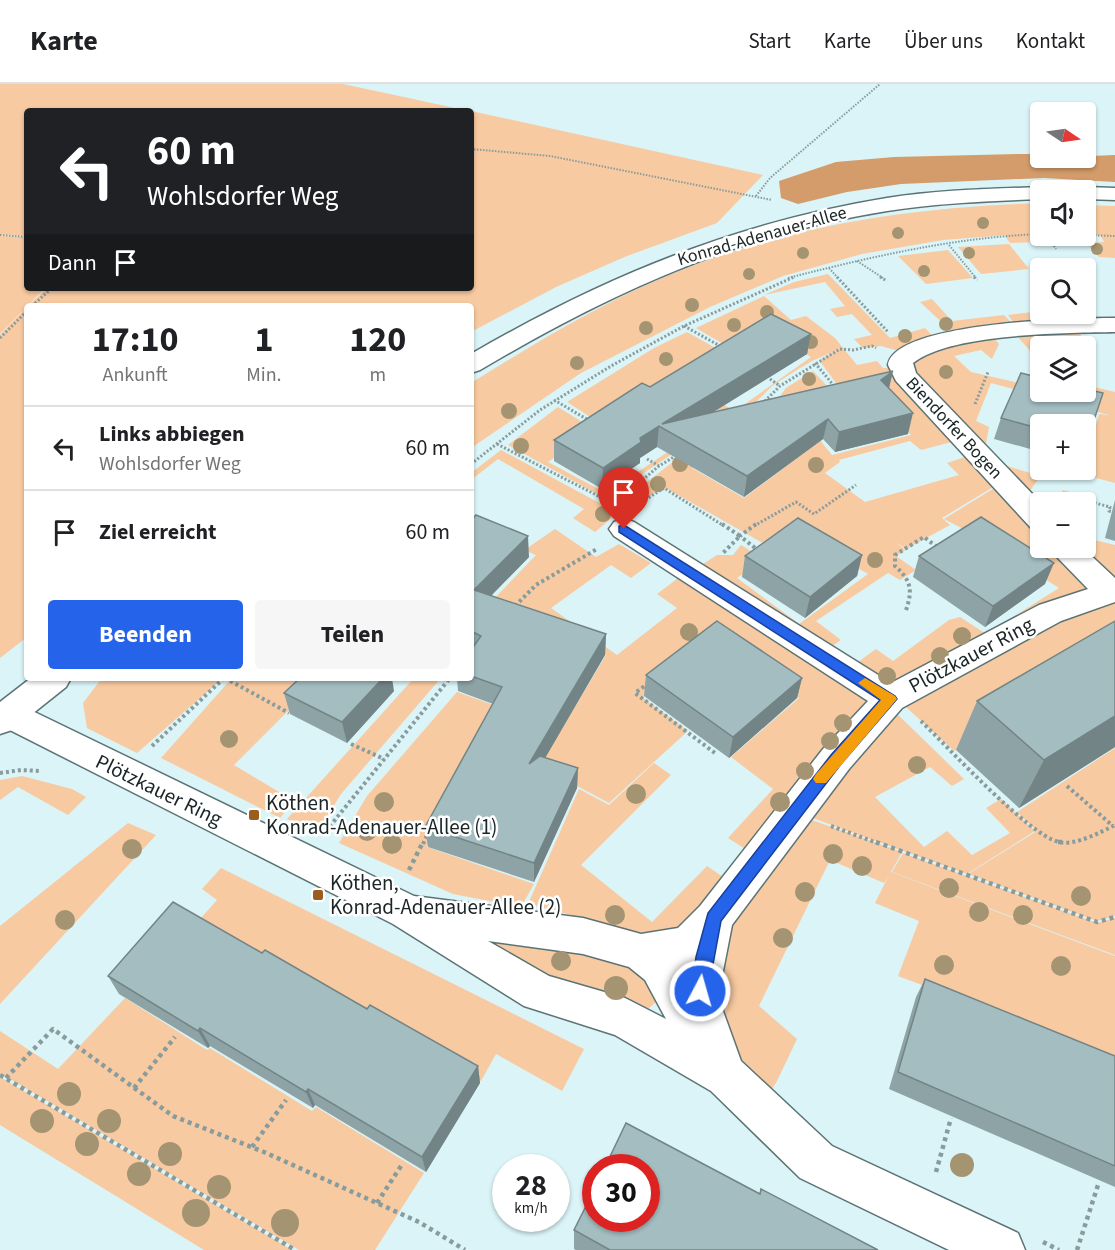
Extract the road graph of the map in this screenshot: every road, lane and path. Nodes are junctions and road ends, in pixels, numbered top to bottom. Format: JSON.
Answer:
{"nodes":[{"id":1,"x":880,"y":84,"type":"edge"},
{"id":2,"x":474,"y":149,"type":"edge"},
{"id":3,"x":1030,"y":193,"type":"edge"},
{"id":4,"x":1096,"y":193,"type":"edge"},
{"id":5,"x":1115,"y":194,"type":"edge"},
{"id":6,"x":756,"y":196,"type":"junction"},
{"id":7,"x":781,"y":202,"type":"dead end"},
{"id":8,"x":1030,"y":234,"type":"edge"},
{"id":9,"x":1096,"y":235,"type":"edge"},
{"id":10,"x":0,"y":236,"type":"edge"},
{"id":11,"x":1115,"y":236,"type":"edge"},
{"id":12,"x":24,"y":237,"type":"edge"},
{"id":13,"x":949,"y":245,"type":"junction"},
{"id":14,"x":1054,"y":246,"type":"edge"},
{"id":15,"x":1056,"y":249,"type":"dead end"},
{"id":16,"x":856,"y":261,"type":"junction"},
{"id":17,"x":829,"y":268,"type":"junction"},
{"id":18,"x":977,"y":280,"type":"dead end"},
{"id":19,"x":888,"y":281,"type":"dead end"},
{"id":20,"x":49,"y":291,"type":"edge"},
{"id":21,"x":35,"y":303,"type":"edge"},
{"id":22,"x":24,"y":314,"type":"edge"},
{"id":23,"x":1115,"y":316,"type":"edge"},
{"id":24,"x":1077,"y":325,"type":"junction"},
{"id":25,"x":1115,"y":325,"type":"edge"},
{"id":26,"x":684,"y":326,"type":"junction"},
{"id":27,"x":0,"y":338,"type":"edge"},
{"id":28,"x":893,"y":338,"type":"dead end"},
{"id":29,"x":880,"y":349,"type":"dead end"},
{"id":30,"x":729,"y":351,"type":"edge"},
{"id":31,"x":474,"y":363,"type":"edge"},
{"id":32,"x":815,"y":363,"type":"junction"},
{"id":33,"x":770,"y":379,"type":"edge"},
{"id":34,"x":780,"y":386,"type":"junction"},
{"id":35,"x":837,"y":390,"type":"edge"},
{"id":36,"x":554,"y":400,"type":"junction"},
{"id":37,"x":758,"y":409,"type":"edge"},
{"id":38,"x":599,"y":427,"type":"edge"},
{"id":39,"x":497,"y":444,"type":"junction"},
{"id":40,"x":684,"y":450,"type":"edge"},
{"id":41,"x":647,"y":459,"type":"dead end"},
{"id":42,"x":474,"y":462,"type":"edge"},
{"id":43,"x":659,"y":466,"type":"junction"},
{"id":44,"x":856,"y":485,"type":"dead end"},
{"id":45,"x":1096,"y":503,"type":"edge"},
{"id":46,"x":1030,"y":509,"type":"edge"},
{"id":47,"x":1113,"y":512,"type":"dead end"},
{"id":48,"x":621,"y":527,"type":"junction"},
{"id":49,"x":741,"y":536,"type":"junction"},
{"id":50,"x":939,"y":554,"type":"edge"},
{"id":51,"x":767,"y":556,"type":"edge"},
{"id":52,"x":1076,"y":558,"type":"edge"},
{"id":53,"x":1112,"y":592,"type":"edge"},
{"id":54,"x":731,"y":596,"type":"junction"},
{"id":55,"x":512,"y":609,"type":"edge"},
{"id":56,"x":906,"y":610,"type":"dead end"},
{"id":57,"x":50,"y":681,"type":"edge"},
{"id":58,"x":222,"y":681,"type":"edge"},
{"id":59,"x":230,"y":681,"type":"edge"},
{"id":60,"x":448,"y":681,"type":"edge"},
{"id":61,"x":651,"y":681,"type":"edge"},
{"id":62,"x":890,"y":699,"type":"junction"},
{"id":63,"x":289,"y":713,"type":"edge"},
{"id":64,"x":4,"y":718,"type":"edge"},
{"id":65,"x":919,"y":720,"type":"dead end"},
{"id":66,"x":351,"y":744,"type":"dead end"},
{"id":67,"x":715,"y":753,"type":"dead end"},
{"id":68,"x":384,"y":759,"type":"junction"},
{"id":69,"x":0,"y":773,"type":"edge"},
{"id":70,"x":123,"y":773,"type":"junction"},
{"id":71,"x":49,"y":774,"type":"dead end"},
{"id":72,"x":1067,"y":786,"type":"edge"},
{"id":73,"x":821,"y":823,"type":"dead end"},
{"id":74,"x":1114,"y":825,"type":"edge"},
{"id":75,"x":430,"y":828,"type":"edge"},
{"id":76,"x":319,"y":840,"type":"dead end"},
{"id":77,"x":406,"y":895,"type":"junction"},
{"id":78,"x":1115,"y":917,"type":"edge"},
{"id":79,"x":714,"y":918,"type":"junction"},
{"id":80,"x":641,"y":952,"type":"junction"},
{"id":81,"x":673,"y":989,"type":"junction"},
{"id":82,"x":624,"y":1018,"type":"junction"},
{"id":83,"x":175,"y":1037,"type":"edge"},
{"id":84,"x":3,"y":1076,"type":"edge"},
{"id":85,"x":726,"y":1076,"type":"junction"},
{"id":86,"x":134,"y":1088,"type":"junction"},
{"id":87,"x":286,"y":1100,"type":"edge"},
{"id":88,"x":951,"y":1118,"type":"dead end"},
{"id":89,"x":252,"y":1147,"type":"junction"},
{"id":90,"x":401,"y":1166,"type":"edge"},
{"id":91,"x":935,"y":1176,"type":"dead end"},
{"id":92,"x":1099,"y":1182,"type":"dead end"},
{"id":93,"x":377,"y":1203,"type":"junction"},
{"id":94,"x":1019,"y":1245,"type":"edge"},
{"id":95,"x":295,"y":1250,"type":"edge"},
{"id":96,"x":465,"y":1250,"type":"edge"},
{"id":97,"x":1059,"y":1250,"type":"edge"},
{"id":98,"x":1077,"y":1250,"type":"edge"}],
"edges":[{"from":1,"to":6,"type":"path"},
{"from":2,"to":6,"type":"path"},
{"from":3,"to":31,"type":"street","name":"Konrad-Adenauer-Allee"},
{"from":4,"to":5,"type":"street"},
{"from":6,"to":7,"type":"path"},
{"from":8,"to":13,"type":"path"},
{"from":9,"to":11,"type":"path"},
{"from":10,"to":12,"type":"path"},
{"from":13,"to":16,"type":"path"},
{"from":13,"to":18,"type":"path"},
{"from":14,"to":15,"type":"path"},
{"from":16,"to":17,"type":"path"},
{"from":16,"to":19,"type":"path"},
{"from":17,"to":26,"type":"path"},
{"from":17,"to":28,"type":"path"},
{"from":20,"to":21,"type":"path"},
{"from":22,"to":27,"type":"path"},
{"from":23,"to":24,"type":"street","name":"Biendorfer Bogen"},
{"from":24,"to":25,"type":"street","name":"Biendorfer Bogen"},
{"from":24,"to":46,"type":"street","name":"Biendorfer Bogen"},
{"from":26,"to":30,"type":"path"},
{"from":26,"to":36,"type":"path"},
{"from":29,"to":32,"type":"path"},
{"from":32,"to":34,"type":"path"},
{"from":32,"to":35,"type":"path"},
{"from":33,"to":34,"type":"path"},
{"from":34,"to":37,"type":"path"},
{"from":36,"to":38,"type":"path"},
{"from":36,"to":39,"type":"path"},
{"from":39,"to":42,"type":"path"},
{"from":39,"to":43,"type":"path"},
{"from":40,"to":43,"type":"path"},
{"from":41,"to":43,"type":"path"},
{"from":44,"to":49,"type":"path"},
{"from":45,"to":47,"type":"path"},
{"from":48,"to":49,"type":"path"},
{"from":48,"to":54,"type":"street"},
{"from":48,"to":55,"type":"path"},
{"from":49,"to":51,"type":"path"},
{"from":49,"to":54,"type":"path"},
{"from":50,"to":56,"type":"path"},
{"from":52,"to":53,"type":"street"},
{"from":53,"to":62,"type":"street","name":"Plötzkauer Ring"},
{"from":54,"to":62,"type":"street"},
{"from":57,"to":64,"type":"street"},
{"from":58,"to":70,"type":"path"},
{"from":59,"to":63,"type":"path"},
{"from":60,"to":68,"type":"path"},
{"from":61,"to":67,"type":"path"},
{"from":62,"to":79,"type":"street","name":"Plötzkauer Ring"},
{"from":64,"to":70,"type":"street","name":"Plötzkauer Ring"},
{"from":65,"to":74,"type":"path"},
{"from":66,"to":68,"type":"path"},
{"from":68,"to":76,"type":"path"},
{"from":69,"to":71,"type":"path"},
{"from":70,"to":77,"type":"street","name":"Plötzkauer Ring"},
{"from":72,"to":74,"type":"path"},
{"from":73,"to":78,"type":"path"},
{"from":75,"to":77,"type":"path"},
{"from":77,"to":80,"type":"street","name":"Plötzkauer Ring"},
{"from":77,"to":82,"type":"street","name":"Plötzkauer Ring"},
{"from":79,"to":80,"type":"street","name":"Plötzkauer Ring"},
{"from":79,"to":81,"type":"street","name":"Plötzkauer Ring"},
{"from":79,"to":85,"type":"street","name":"Plötzkauer Ring"},
{"from":80,"to":81,"type":"street","name":"Plötzkauer Ring"},
{"from":81,"to":82,"type":"street","name":"Plötzkauer Ring"},
{"from":81,"to":85,"type":"street","name":"Plötzkauer Ring"},
{"from":82,"to":85,"type":"street","name":"Plötzkauer Ring"},
{"from":83,"to":86,"type":"path"},
{"from":84,"to":86,"type":"path"},
{"from":84,"to":95,"type":"path"},
{"from":85,"to":94,"type":"street","name":"Plötzkauer Ring"},
{"from":86,"to":89,"type":"path"},
{"from":87,"to":89,"type":"path"},
{"from":88,"to":91,"type":"path"},
{"from":89,"to":93,"type":"path"},
{"from":90,"to":93,"type":"path"},
{"from":92,"to":98,"type":"path"},
{"from":93,"to":96,"type":"path"},
{"from":94,"to":97,"type":"path"}]}
